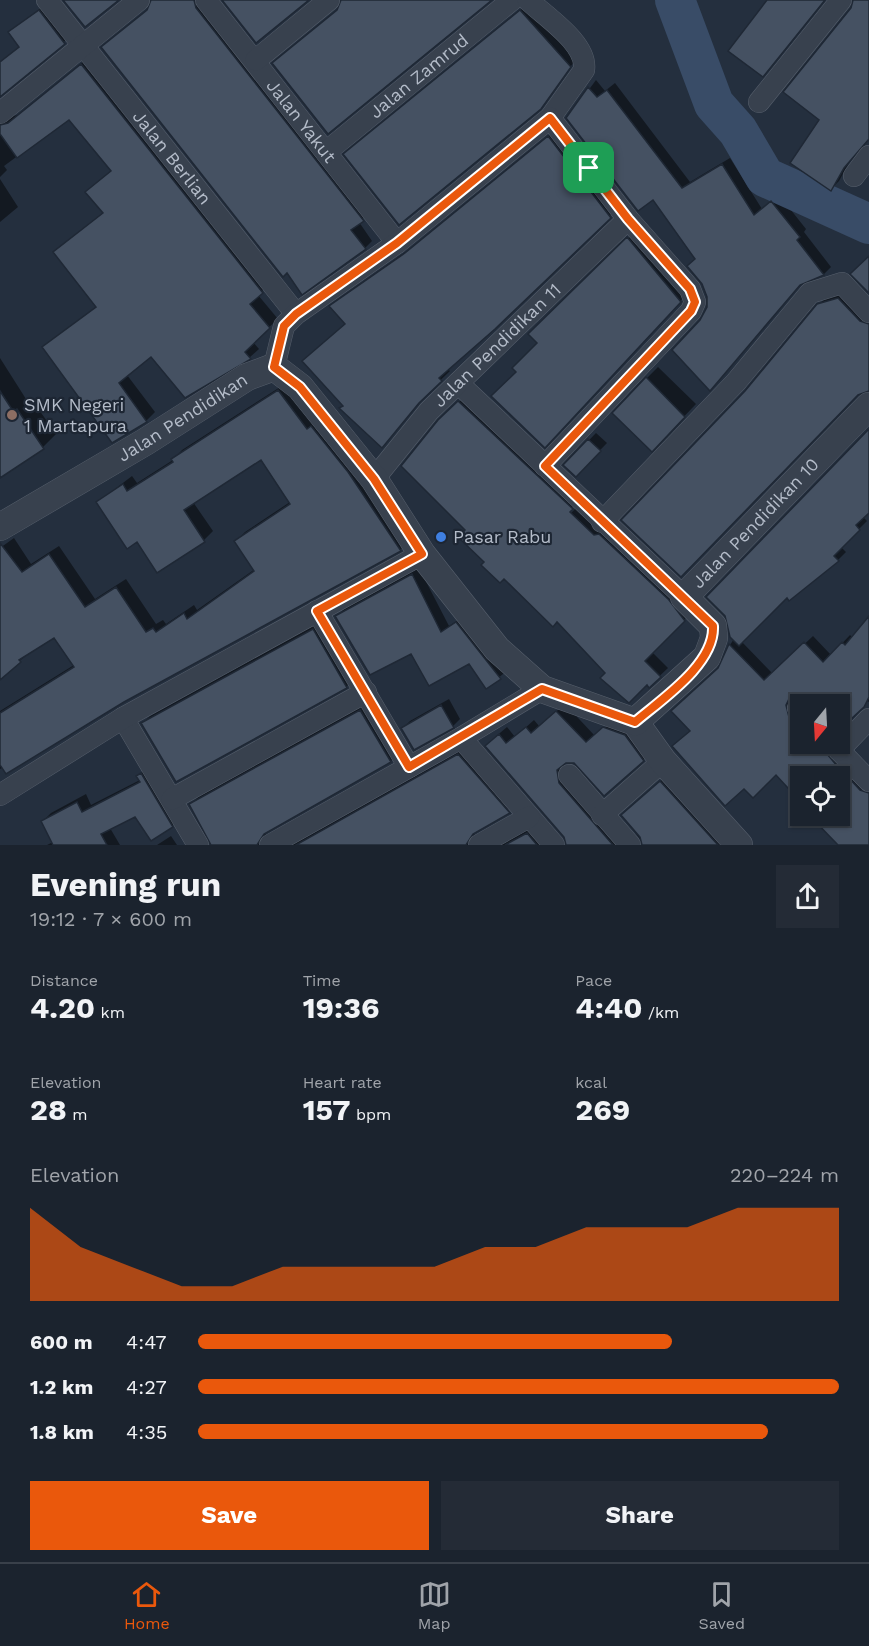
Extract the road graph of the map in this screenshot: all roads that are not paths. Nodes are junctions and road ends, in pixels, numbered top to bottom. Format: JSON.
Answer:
{"nodes":[{"id":1,"x":47,"y":0,"type":"edge"},
{"id":2,"x":139,"y":0,"type":"edge"},
{"id":3,"x":206,"y":0,"type":"edge"},
{"id":4,"x":328,"y":0,"type":"edge"},
{"id":5,"x":512,"y":0,"type":"edge"},
{"id":6,"x":528,"y":0,"type":"edge"},
{"id":7,"x":841,"y":0,"type":"edge"},
{"id":8,"x":84,"y":46,"type":"junction"},
{"id":9,"x":256,"y":60,"type":"junction"},
{"id":10,"x":759,"y":102,"type":"dead end"},
{"id":11,"x":0,"y":113,"type":"edge"},
{"id":12,"x":550,"y":118,"type":"junction"},
{"id":13,"x":326,"y":152,"type":"junction"},
{"id":14,"x":869,"y":156,"type":"edge"},
{"id":15,"x":854,"y":176,"type":"dead end"},
{"id":16,"x":628,"y":219,"type":"junction"},
{"id":17,"x":397,"y":243,"type":"junction"},
{"id":18,"x":869,"y":312,"type":"edge"},
{"id":19,"x":296,"y":314,"type":"junction"},
{"id":20,"x":274,"y":367,"type":"junction"},
{"id":21,"x":458,"y":383,"type":"junction"},
{"id":22,"x":869,"y":406,"type":"edge"},
{"id":23,"x":545,"y":466,"type":"junction"},
{"id":24,"x":374,"y":479,"type":"junction"},
{"id":25,"x":602,"y":522,"type":"junction"},
{"id":26,"x":0,"y":527,"type":"edge"},
{"id":27,"x":422,"y":554,"type":"junction"},
{"id":28,"x":684,"y":597,"type":"junction"},
{"id":29,"x":317,"y":611,"type":"junction"},
{"id":30,"x":542,"y":689,"type":"junction"},
{"id":31,"x":366,"y":693,"type":"junction"},
{"id":32,"x":123,"y":718,"type":"junction"},
{"id":33,"x":869,"y":719,"type":"edge"},
{"id":34,"x":635,"y":722,"type":"junction"},
{"id":35,"x":850,"y":735,"type":"edge"},
{"id":36,"x":461,"y":738,"type":"junction"},
{"id":37,"x":843,"y":754,"type":"edge"},
{"id":38,"x":663,"y":761,"type":"junction"},
{"id":39,"x":409,"y":767,"type":"junction"},
{"id":40,"x":569,"y":775,"type":"dead end"},
{"id":41,"x":869,"y":781,"type":"edge"},
{"id":42,"x":0,"y":795,"type":"edge"},
{"id":43,"x":172,"y":799,"type":"junction"},
{"id":44,"x":602,"y":815,"type":"junction"},
{"id":45,"x":529,"y":818,"type":"junction"},
{"id":46,"x":198,"y":845,"type":"edge"},
{"id":47,"x":270,"y":845,"type":"edge"},
{"id":48,"x":478,"y":845,"type":"edge"},
{"id":49,"x":554,"y":845,"type":"edge"},
{"id":50,"x":630,"y":845,"type":"edge"},
{"id":51,"x":739,"y":845,"type":"edge"}],
"edges":[{"from":1,"to":8,"type":"street","name":"Jalan Berlian"},
{"from":2,"to":8,"type":"street"},
{"from":3,"to":9,"type":"street","name":"Jalan Yakut"},
{"from":4,"to":9,"type":"street"},
{"from":5,"to":13,"type":"street","name":"Jalan Zamrud"},
{"from":6,"to":12,"type":"street"},
{"from":7,"to":10,"type":"street"},
{"from":8,"to":11,"type":"street"},
{"from":8,"to":19,"type":"street","name":"Jalan Berlian"},
{"from":9,"to":13,"type":"street","name":"Jalan Yakut"},
{"from":12,"to":16,"type":"street"},
{"from":12,"to":17,"type":"street"},
{"from":13,"to":17,"type":"street","name":"Jalan Yakut"},
{"from":14,"to":15,"type":"street"},
{"from":16,"to":21,"type":"street","name":"Jalan Pendidikan 11"},
{"from":16,"to":23,"type":"street"},
{"from":17,"to":19,"type":"street"},
{"from":18,"to":25,"type":"street"},
{"from":19,"to":20,"type":"street"},
{"from":20,"to":24,"type":"street"},
{"from":20,"to":26,"type":"street","name":"Jalan Pendidikan"},
{"from":21,"to":23,"type":"street"},
{"from":21,"to":24,"type":"street","name":"Jalan Pendidikan 11"},
{"from":22,"to":28,"type":"street","name":"Jalan Pendidikan 10"},
{"from":23,"to":25,"type":"street"},
{"from":24,"to":27,"type":"street"},
{"from":25,"to":28,"type":"street"},
{"from":27,"to":29,"type":"street"},
{"from":27,"to":30,"type":"street"},
{"from":28,"to":34,"type":"street","name":"Jalan Pendidikan 10"},
{"from":29,"to":31,"type":"street"},
{"from":29,"to":32,"type":"street"},
{"from":30,"to":34,"type":"street"},
{"from":30,"to":36,"type":"street"},
{"from":31,"to":39,"type":"street"},
{"from":31,"to":43,"type":"street"},
{"from":32,"to":42,"type":"street"},
{"from":32,"to":43,"type":"street"},
{"from":33,"to":35,"type":"street"},
{"from":34,"to":38,"type":"street"},
{"from":36,"to":39,"type":"street"},
{"from":36,"to":45,"type":"street"},
{"from":37,"to":41,"type":"street"},
{"from":38,"to":44,"type":"street"},
{"from":38,"to":51,"type":"street"},
{"from":39,"to":47,"type":"street"},
{"from":40,"to":44,"type":"street"},
{"from":43,"to":46,"type":"street"},
{"from":44,"to":50,"type":"street"},
{"from":45,"to":48,"type":"street"},
{"from":45,"to":49,"type":"street"}]}
